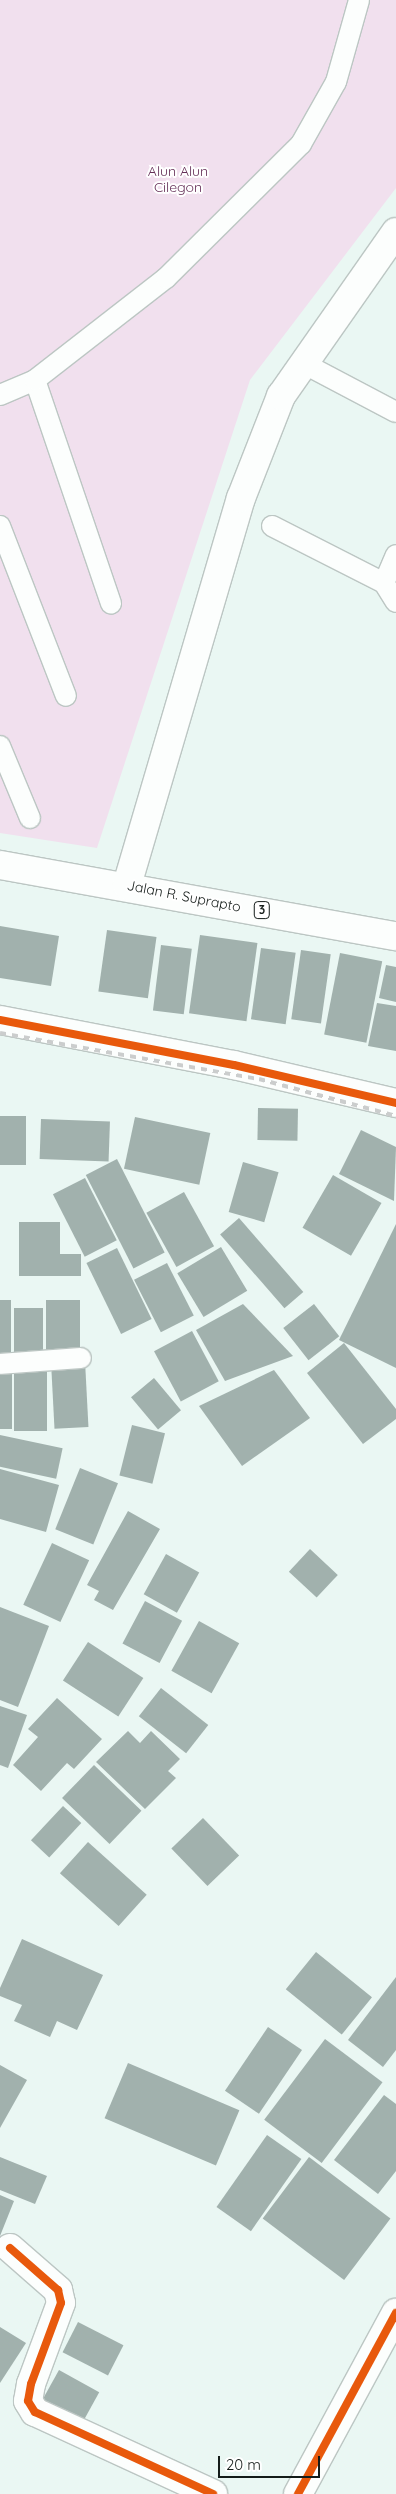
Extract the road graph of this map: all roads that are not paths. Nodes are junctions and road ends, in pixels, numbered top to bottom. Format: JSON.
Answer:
{"nodes":[{"id":1,"x":359,"y":0,"type":"edge"},
{"id":2,"x":396,"y":232,"type":"edge"},
{"id":3,"x":301,"y":362,"type":"junction"},
{"id":4,"x":35,"y":380,"type":"junction"},
{"id":5,"x":0,"y":395,"type":"edge"},
{"id":6,"x":396,"y":412,"type":"edge"},
{"id":7,"x":0,"y":526,"type":"edge"},
{"id":8,"x":272,"y":526,"type":"dead end"},
{"id":9,"x":396,"y":555,"type":"edge"},
{"id":10,"x":384,"y":583,"type":"junction"},
{"id":11,"x":396,"y":602,"type":"edge"},
{"id":12,"x":110,"y":603,"type":"dead end"},
{"id":13,"x":66,"y":696,"type":"dead end"},
{"id":14,"x":0,"y":746,"type":"edge"},
{"id":15,"x":30,"y":818,"type":"dead end"},
{"id":16,"x":0,"y":865,"type":"edge"},
{"id":17,"x":127,"y":885,"type":"junction"},
{"id":18,"x":396,"y":936,"type":"edge"},
{"id":19,"x":0,"y":1020,"type":"edge"},
{"id":20,"x":396,"y":1103,"type":"edge"},
{"id":21,"x":81,"y":1358,"type":"dead end"},
{"id":22,"x":0,"y":1364,"type":"edge"},
{"id":23,"x":10,"y":2248,"type":"dead end"},
{"id":24,"x":396,"y":2313,"type":"edge"},
{"id":25,"x":213,"y":2494,"type":"edge"},
{"id":26,"x":298,"y":2494,"type":"edge"}],
"edges":[{"from":1,"to":4,"type":"lane"},
{"from":2,"to":3,"type":"main road"},
{"from":3,"to":6,"type":"lane"},
{"from":3,"to":17,"type":"main road"},
{"from":4,"to":5,"type":"lane"},
{"from":4,"to":12,"type":"lane"},
{"from":7,"to":13,"type":"lane"},
{"from":8,"to":10,"type":"lane"},
{"from":9,"to":10,"type":"lane"},
{"from":10,"to":11,"type":"lane"},
{"from":14,"to":15,"type":"lane"},
{"from":16,"to":17,"type":"main road","name":"Jalan R. Suprapto","number":"3"},
{"from":17,"to":18,"type":"main road","name":"Jalan R. Suprapto","number":"3"},
{"from":19,"to":20,"type":"main road"},
{"from":21,"to":22,"type":"lane"},
{"from":23,"to":25,"type":"main road"},
{"from":24,"to":26,"type":"main road"}]}
